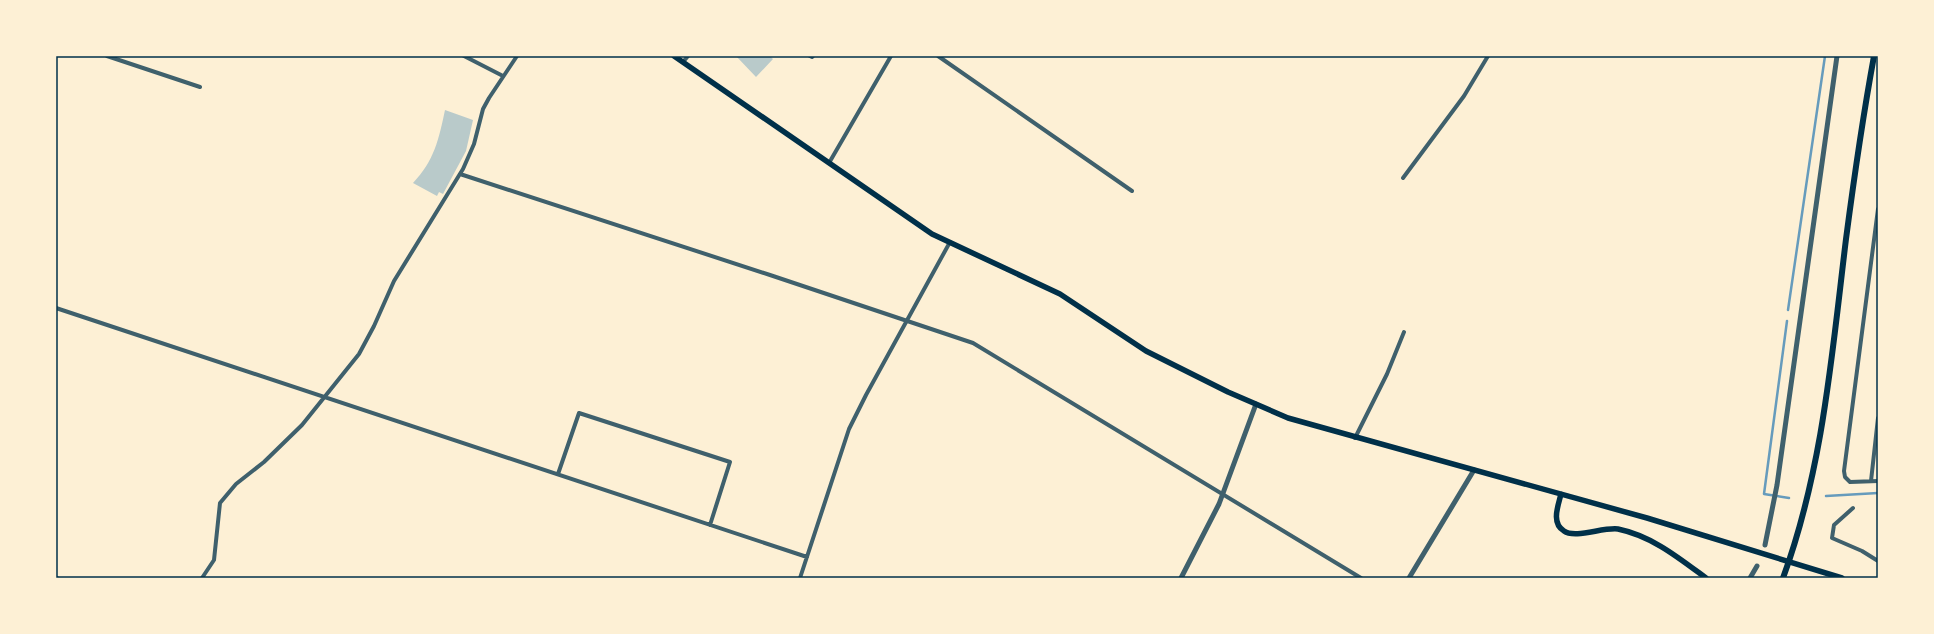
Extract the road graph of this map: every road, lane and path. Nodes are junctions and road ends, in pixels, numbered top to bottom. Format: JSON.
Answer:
{"nodes":[{"id":1,"x":107,"y":56,"type":"edge"},
{"id":2,"x":464,"y":56,"type":"edge"},
{"id":3,"x":517,"y":56,"type":"edge"},
{"id":4,"x":674,"y":56,"type":"edge"},
{"id":5,"x":688,"y":56,"type":"edge"},
{"id":6,"x":891,"y":56,"type":"edge"},
{"id":7,"x":938,"y":56,"type":"edge"},
{"id":8,"x":1488,"y":56,"type":"edge"},
{"id":9,"x":1837,"y":56,"type":"edge"},
{"id":10,"x":1874,"y":56,"type":"edge"},
{"id":11,"x":683,"y":62,"type":"junction"},
{"id":12,"x":503,"y":76,"type":"junction"},
{"id":13,"x":200,"y":87,"type":"dead end"},
{"id":14,"x":829,"y":163,"type":"junction"},
{"id":15,"x":460,"y":174,"type":"junction"},
{"id":16,"x":1403,"y":178,"type":"dead end"},
{"id":17,"x":1132,"y":191,"type":"dead end"},
{"id":18,"x":1878,"y":209,"type":"edge"},
{"id":19,"x":950,"y":242,"type":"junction"},
{"id":20,"x":56,"y":308,"type":"edge"},
{"id":21,"x":907,"y":320,"type":"junction"},
{"id":22,"x":1404,"y":332,"type":"dead end"},
{"id":23,"x":326,"y":397,"type":"junction"},
{"id":24,"x":1256,"y":404,"type":"junction"},
{"id":25,"x":1878,"y":418,"type":"edge"},
{"id":26,"x":1355,"y":438,"type":"junction"},
{"id":27,"x":1474,"y":470,"type":"junction"},
{"id":28,"x":558,"y":474,"type":"junction"},
{"id":29,"x":1871,"y":481,"type":"junction"},
{"id":30,"x":1878,"y":481,"type":"edge"},
{"id":31,"x":1561,"y":494,"type":"junction"},
{"id":32,"x":1853,"y":508,"type":"dead end"},
{"id":33,"x":710,"y":525,"type":"junction"},
{"id":34,"x":1765,"y":544,"type":"dead end"},
{"id":35,"x":807,"y":557,"type":"junction"},
{"id":36,"x":1789,"y":561,"type":"junction"},
{"id":37,"x":1878,"y":561,"type":"edge"},
{"id":38,"x":1757,"y":566,"type":"dead end"},
{"id":39,"x":202,"y":578,"type":"edge"},
{"id":40,"x":800,"y":578,"type":"edge"},
{"id":41,"x":1181,"y":578,"type":"edge"},
{"id":42,"x":1361,"y":578,"type":"edge"},
{"id":43,"x":1409,"y":578,"type":"edge"},
{"id":44,"x":1706,"y":578,"type":"edge"},
{"id":45,"x":1750,"y":578,"type":"edge"},
{"id":46,"x":1782,"y":578,"type":"edge"},
{"id":47,"x":1842,"y":578,"type":"edge"}],
"edges":[{"from":1,"to":13,"type":"street"},
{"from":2,"to":12,"type":"street"},
{"from":3,"to":12,"type":"street"},
{"from":4,"to":11,"type":"main road"},
{"from":5,"to":11,"type":"street"},
{"from":6,"to":14,"type":"street"},
{"from":7,"to":17,"type":"street"},
{"from":8,"to":16,"type":"street"},
{"from":9,"to":34,"type":"street"},
{"from":10,"to":36,"type":"main road"},
{"from":11,"to":14,"type":"main road"},
{"from":12,"to":15,"type":"street"},
{"from":14,"to":19,"type":"main road"},
{"from":15,"to":21,"type":"street"},
{"from":15,"to":23,"type":"street"},
{"from":18,"to":29,"type":"street"},
{"from":19,"to":21,"type":"street"},
{"from":19,"to":24,"type":"main road"},
{"from":20,"to":23,"type":"street"},
{"from":21,"to":35,"type":"street"},
{"from":21,"to":42,"type":"street"},
{"from":22,"to":26,"type":"street"},
{"from":23,"to":28,"type":"street"},
{"from":23,"to":39,"type":"street"},
{"from":24,"to":26,"type":"main road"},
{"from":24,"to":41,"type":"street"},
{"from":25,"to":29,"type":"street"},
{"from":26,"to":27,"type":"main road"},
{"from":27,"to":31,"type":"main road"},
{"from":27,"to":43,"type":"street"},
{"from":28,"to":33,"type":"street"},
{"from":28,"to":33,"type":"street"},
{"from":29,"to":30,"type":"street"},
{"from":31,"to":36,"type":"main road"},
{"from":31,"to":44,"type":"main road"},
{"from":32,"to":37,"type":"street"},
{"from":33,"to":35,"type":"street"},
{"from":35,"to":40,"type":"street"},
{"from":36,"to":46,"type":"main road"},
{"from":36,"to":47,"type":"main road"},
{"from":38,"to":45,"type":"street"}]}
